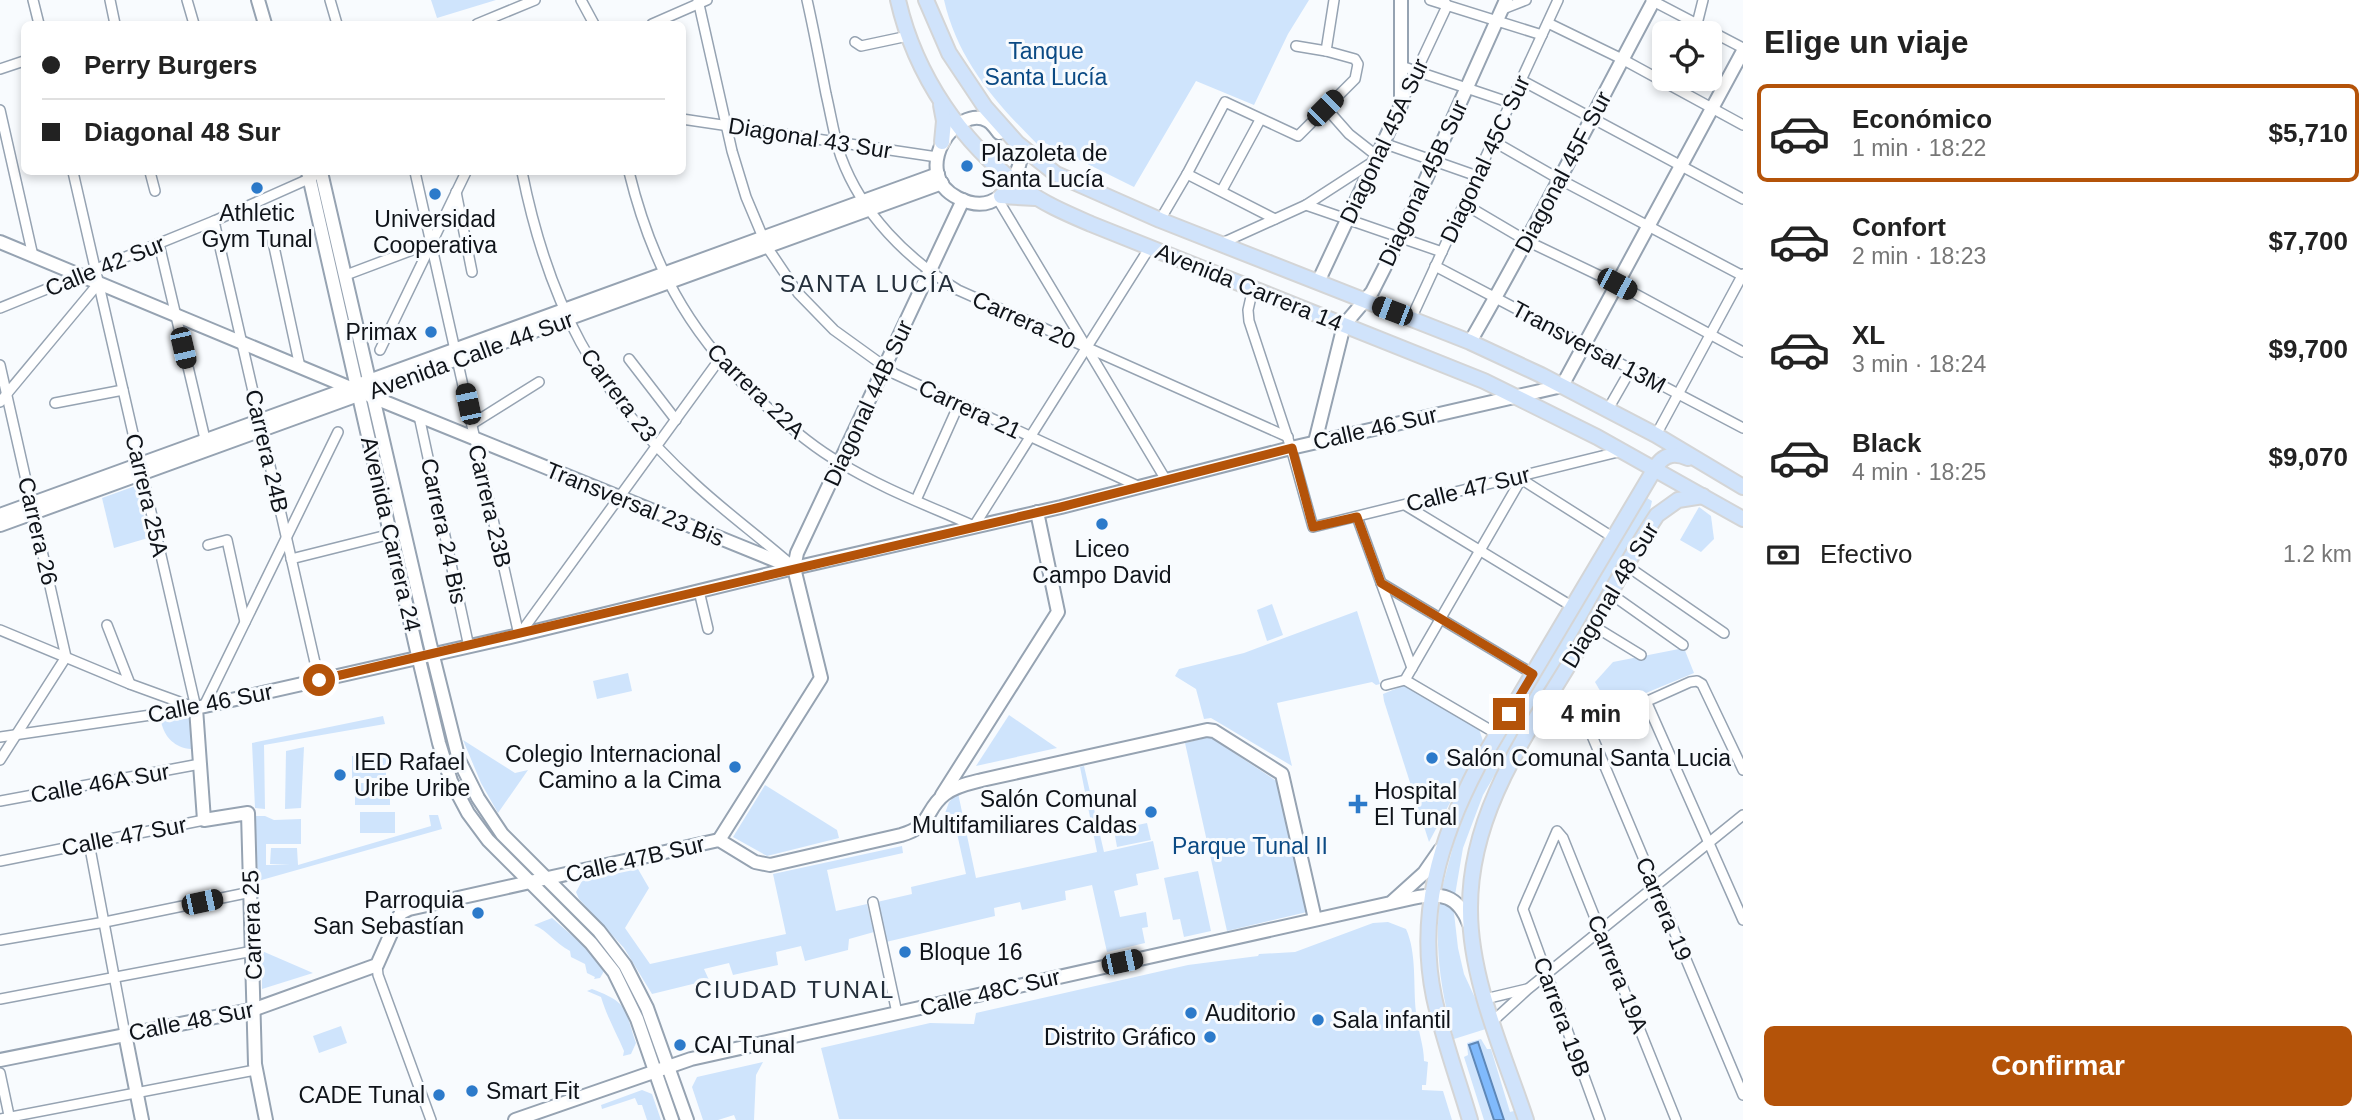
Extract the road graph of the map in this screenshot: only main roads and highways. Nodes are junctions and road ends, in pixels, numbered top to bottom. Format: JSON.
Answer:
{"nodes":[{"id":1,"x":898,"y":0,"type":"edge"},
{"id":2,"x":926,"y":0,"type":"edge"},
{"id":3,"x":940,"y":97,"type":"junction"},
{"id":4,"x":939,"y":150,"type":"road end"},
{"id":5,"x":999,"y":197,"type":"road end"},
{"id":6,"x":1040,"y":199,"type":"junction"},
{"id":7,"x":1628,"y":454,"type":"junction"},
{"id":8,"x":1656,"y":469,"type":"junction"},
{"id":9,"x":1741,"y":482,"type":"edge"},
{"id":10,"x":1642,"y":493,"type":"junction"},
{"id":11,"x":1704,"y":496,"type":"junction"},
{"id":12,"x":1743,"y":519,"type":"edge"},
{"id":13,"x":1470,"y":1120,"type":"edge"},
{"id":14,"x":1526,"y":1120,"type":"edge"}],
"edges":[{"from":1,"to":3,"type":"main road","name":"Avenida Carrera 14"},
{"from":2,"to":9,"type":"main road","name":"Avenida Carrera 14"},
{"from":3,"to":4,"type":"main road"},
{"from":3,"to":6,"type":"main road","name":"Avenida Carrera 14"},
{"from":5,"to":6,"type":"main road"},
{"from":6,"to":7,"type":"main road","name":"Avenida Carrera 14"},
{"from":7,"to":8,"type":"main road","name":"Avenida Carrera 14"},
{"from":7,"to":10,"type":"main road"},
{"from":8,"to":9,"type":"main road"},
{"from":8,"to":10,"type":"main road","name":"Diagonal 48 Sur"},
{"from":8,"to":11,"type":"main road","name":"Avenida Carrera 14"},
{"from":10,"to":13,"type":"main road","name":"Diagonal 48 Sur"},
{"from":11,"to":12,"type":"main road","name":"Avenida Carrera 14"},
{"from":11,"to":14,"type":"main road","name":"Diagonal 48 Sur"}]}
